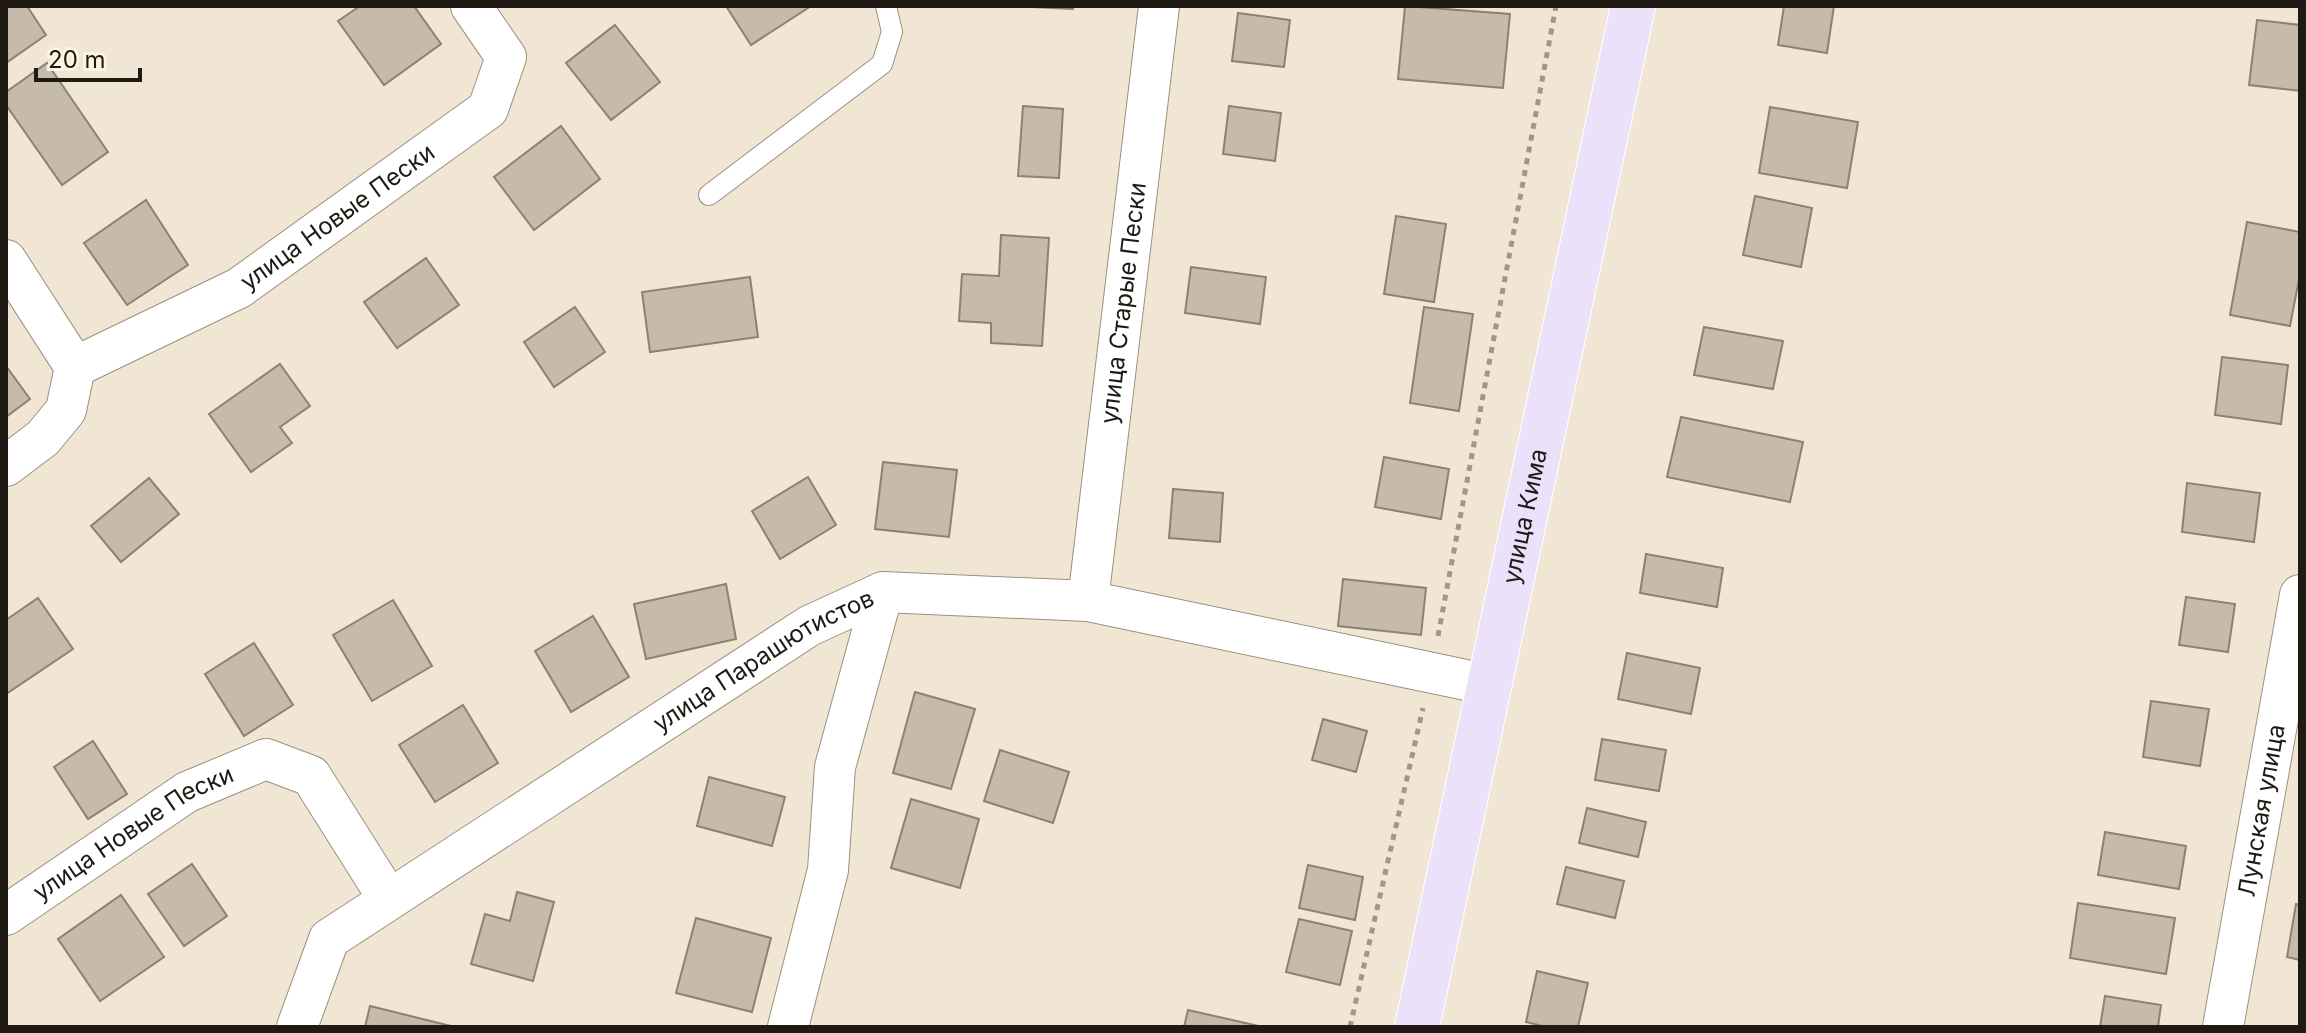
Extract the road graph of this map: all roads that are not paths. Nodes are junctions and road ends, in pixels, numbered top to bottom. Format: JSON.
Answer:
{"nodes":[{"id":1,"x":471,"y":6,"type":"edge"},
{"id":2,"x":886,"y":6,"type":"edge"},
{"id":3,"x":1159,"y":6,"type":"edge"},
{"id":4,"x":1633,"y":6,"type":"edge"},
{"id":5,"x":709,"y":195,"type":"dead end"},
{"id":6,"x":6,"y":260,"type":"edge"},
{"id":7,"x":75,"y":367,"type":"junction"},
{"id":8,"x":6,"y":466,"type":"edge"},
{"id":9,"x":883,"y":592,"type":"junction"},
{"id":10,"x":2300,"y":595,"type":"edge"},
{"id":11,"x":1088,"y":601,"type":"junction"},
{"id":12,"x":1490,"y":685,"type":"junction"},
{"id":13,"x":388,"y":898,"type":"junction"},
{"id":14,"x":6,"y":915,"type":"edge"},
{"id":15,"x":297,"y":1027,"type":"edge"},
{"id":16,"x":788,"y":1027,"type":"edge"},
{"id":17,"x":1417,"y":1027,"type":"edge"},
{"id":18,"x":2223,"y":1027,"type":"edge"}],
"edges":[{"from":1,"to":7,"type":"street","name":"улица Новые Пески"},
{"from":2,"to":5,"type":"lane"},
{"from":3,"to":11,"type":"street","name":"улица Старые Пески"},
{"from":4,"to":12,"type":"main road","name":"улица Кима"},
{"from":6,"to":7,"type":"street"},
{"from":7,"to":8,"type":"street"},
{"from":9,"to":11,"type":"street","name":"улица Парашютистов"},
{"from":9,"to":13,"type":"street","name":"улица Парашютистов"},
{"from":9,"to":16,"type":"street"},
{"from":10,"to":18,"type":"street","name":"Лунская улица"},
{"from":11,"to":12,"type":"street","name":"улица Парашютистов"},
{"from":12,"to":17,"type":"main road","name":"улица Кима"},
{"from":13,"to":14,"type":"street","name":"улица Новые Пески"},
{"from":13,"to":15,"type":"street","name":"улица Парашютистов"}]}
